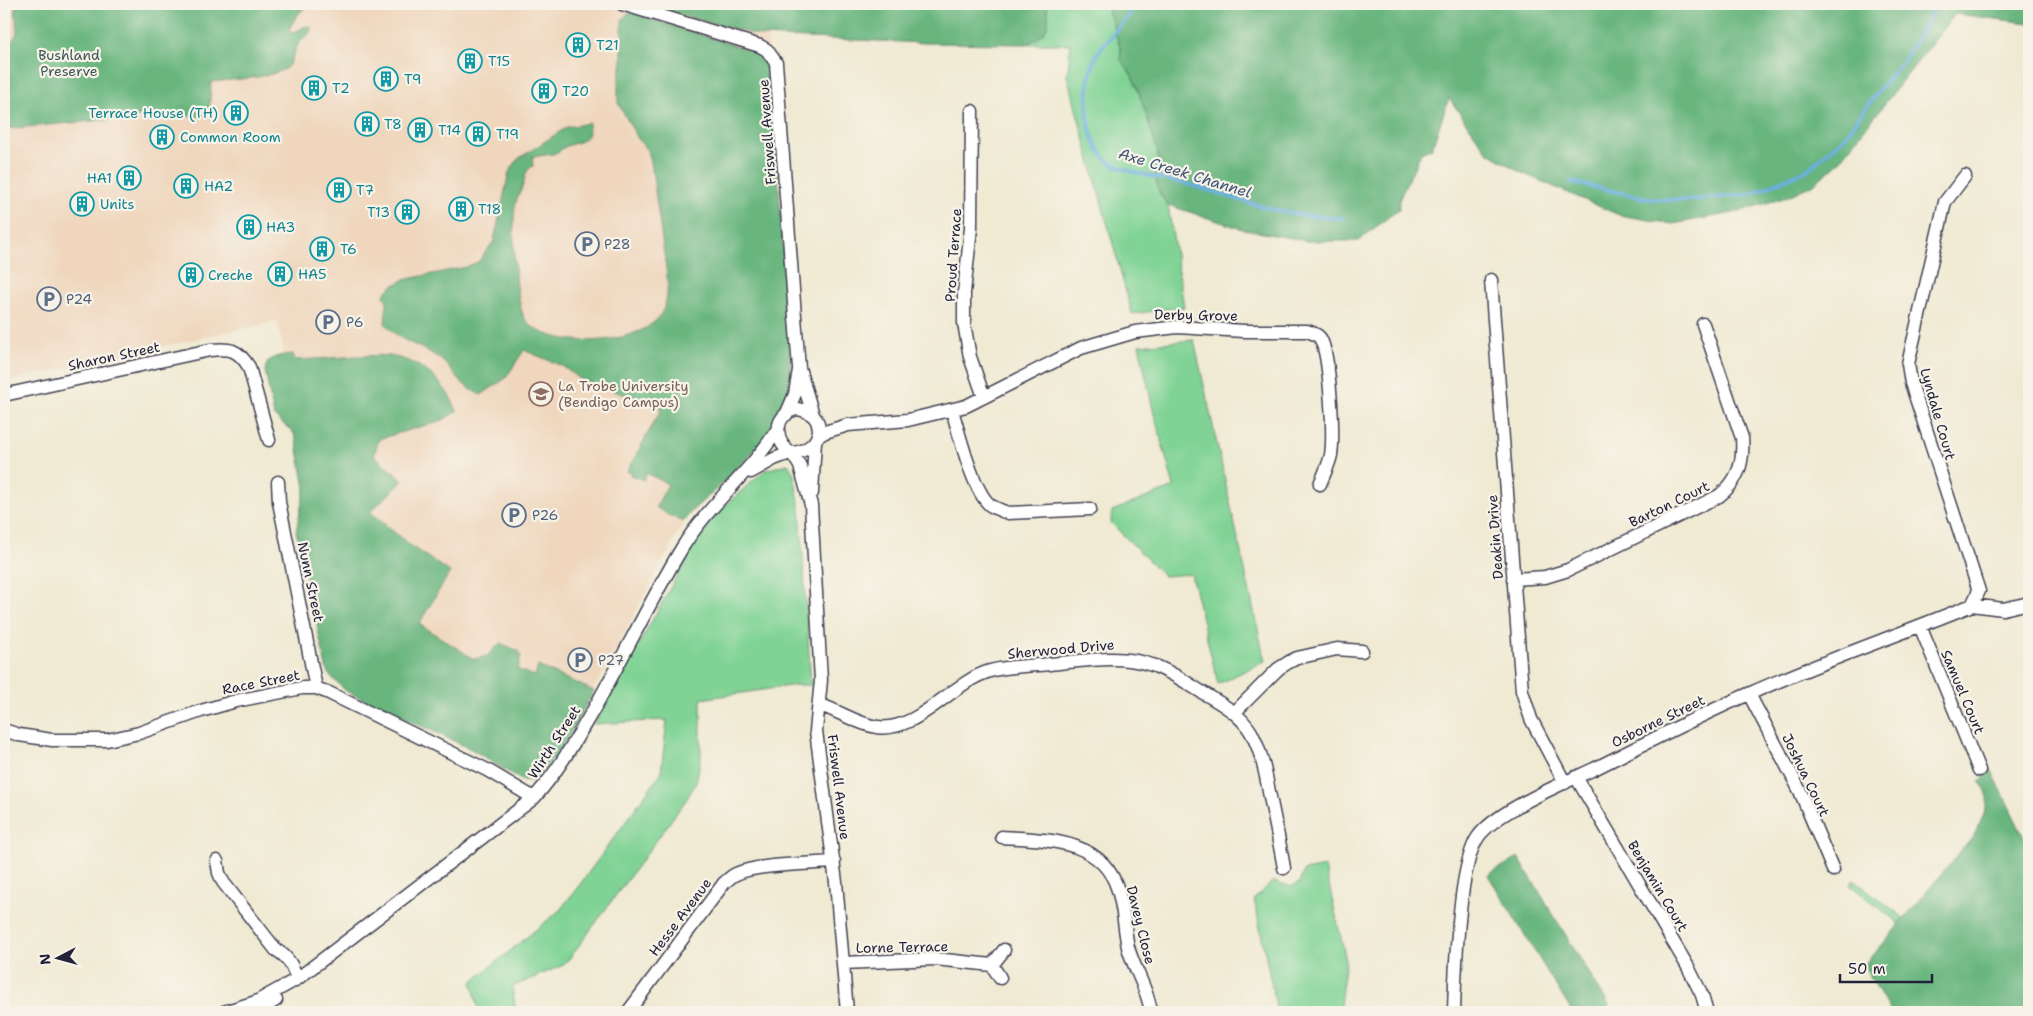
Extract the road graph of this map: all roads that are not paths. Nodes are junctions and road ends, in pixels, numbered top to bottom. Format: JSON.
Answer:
{"nodes":[{"id":1,"x":622,"y":4,"type":"edge"},
{"id":2,"x":972,"y":111,"type":"dead end"},
{"id":3,"x":1966,"y":176,"type":"dead end"},
{"id":4,"x":1491,"y":280,"type":"dead end"},
{"id":5,"x":1703,"y":324,"type":"dead end"},
{"id":6,"x":799,"y":368,"type":"junction"},
{"id":7,"x":4,"y":395,"type":"edge"},
{"id":8,"x":984,"y":397,"type":"junction"},
{"id":9,"x":952,"y":410,"type":"junction"},
{"id":10,"x":786,"y":415,"type":"junction"},
{"id":11,"x":814,"y":416,"type":"junction"},
{"id":12,"x":848,"y":425,"type":"junction"},
{"id":13,"x":777,"y":430,"type":"junction"},
{"id":14,"x":816,"y":439,"type":"junction"},
{"id":15,"x":269,"y":440,"type":"dead end"},
{"id":16,"x":791,"y":453,"type":"junction"},
{"id":17,"x":742,"y":476,"type":"junction"},
{"id":18,"x":278,"y":482,"type":"dead end"},
{"id":19,"x":1320,"y":484,"type":"dead end"},
{"id":20,"x":810,"y":505,"type":"junction"},
{"id":21,"x":1090,"y":509,"type":"dead end"},
{"id":22,"x":1513,"y":579,"type":"junction"},
{"id":23,"x":2029,"y":603,"type":"edge"},
{"id":24,"x":1972,"y":605,"type":"junction"},
{"id":25,"x":1920,"y":626,"type":"junction"},
{"id":26,"x":1362,"y":651,"type":"dead end"},
{"id":27,"x":316,"y":688,"type":"junction"},
{"id":28,"x":1749,"y":694,"type":"junction"},
{"id":29,"x":820,"y":705,"type":"junction"},
{"id":30,"x":1234,"y":713,"type":"junction"},
{"id":31,"x":4,"y":730,"type":"edge"},
{"id":32,"x":1979,"y":770,"type":"dead end"},
{"id":33,"x":1570,"y":780,"type":"junction"},
{"id":34,"x":534,"y":798,"type":"junction"},
{"id":35,"x":1002,"y":837,"type":"dead end"},
{"id":36,"x":217,"y":861,"type":"dead end"},
{"id":37,"x":834,"y":862,"type":"junction"},
{"id":38,"x":1284,"y":868,"type":"dead end"},
{"id":39,"x":1832,"y":870,"type":"dead end"},
{"id":40,"x":1004,"y":950,"type":"dead end"},
{"id":41,"x":843,"y":963,"type":"junction"},
{"id":42,"x":992,"y":965,"type":"junction"},
{"id":43,"x":1000,"y":978,"type":"dead end"},
{"id":44,"x":297,"y":979,"type":"junction"},
{"id":45,"x":252,"y":1010,"type":"edge"},
{"id":46,"x":224,"y":1012,"type":"edge"},
{"id":47,"x":628,"y":1012,"type":"edge"},
{"id":48,"x":847,"y":1012,"type":"edge"},
{"id":49,"x":1151,"y":1012,"type":"edge"},
{"id":50,"x":1454,"y":1012,"type":"edge"},
{"id":51,"x":1707,"y":1012,"type":"edge"}],
"edges":[{"from":1,"to":6,"type":"street","name":"Friswell Avenue"},
{"from":2,"to":8,"type":"street","name":"Proud Terrace"},
{"from":3,"to":24,"type":"street","name":"Lyndale Court"},
{"from":4,"to":22,"type":"street","name":"Deakin Drive"},
{"from":5,"to":22,"type":"street","name":"Barton Court"},
{"from":6,"to":10,"type":"street","name":"Friswell Avenue"},
{"from":6,"to":11,"type":"street","name":"Friswell Avenue"},
{"from":7,"to":15,"type":"street","name":"Sharon Street"},
{"from":8,"to":9,"type":"street","name":"Derby Grove"},
{"from":8,"to":19,"type":"street","name":"Derby Grove"},
{"from":9,"to":12,"type":"street","name":"Derby Grove"},
{"from":9,"to":21,"type":"street"},
{"from":10,"to":11,"type":"street"},
{"from":10,"to":13,"type":"street"},
{"from":11,"to":12,"type":"street","name":"Derby Grove"},
{"from":11,"to":14,"type":"street"},
{"from":12,"to":14,"type":"street","name":"Derby Grove"},
{"from":13,"to":16,"type":"street"},
{"from":13,"to":17,"type":"street","name":"Wirth Street"},
{"from":14,"to":16,"type":"street"},
{"from":14,"to":20,"type":"street","name":"Friswell Avenue"},
{"from":16,"to":17,"type":"street","name":"Wirth Street"},
{"from":16,"to":20,"type":"street","name":"Friswell Avenue"},
{"from":17,"to":34,"type":"street","name":"Wirth Street"},
{"from":18,"to":27,"type":"street","name":"Nunn Street"},
{"from":20,"to":29,"type":"street","name":"Friswell Avenue"},
{"from":22,"to":33,"type":"street","name":"Deakin Drive"},
{"from":23,"to":24,"type":"street","name":"Osborne Street"},
{"from":24,"to":25,"type":"street","name":"Osborne Street"},
{"from":25,"to":28,"type":"street","name":"Osborne Street"},
{"from":25,"to":32,"type":"street","name":"Samuel Court"},
{"from":26,"to":30,"type":"street"},
{"from":27,"to":31,"type":"street","name":"Race Street"},
{"from":27,"to":34,"type":"street","name":"Race Street"},
{"from":28,"to":33,"type":"street","name":"Osborne Street"},
{"from":28,"to":39,"type":"street","name":"Joshua Court"},
{"from":29,"to":30,"type":"street","name":"Sherwood Drive"},
{"from":29,"to":37,"type":"street","name":"Friswell Avenue"},
{"from":30,"to":38,"type":"street","name":"Sherwood Drive"},
{"from":33,"to":50,"type":"street","name":"Osborne Street"},
{"from":33,"to":51,"type":"street","name":"Benjamin Court"},
{"from":34,"to":44,"type":"street","name":"Wirth Street"},
{"from":35,"to":49,"type":"street","name":"Davey Close"},
{"from":36,"to":44,"type":"street"},
{"from":37,"to":41,"type":"street","name":"Friswell Avenue"},
{"from":37,"to":47,"type":"street","name":"Hesse Avenue"},
{"from":40,"to":42,"type":"street"},
{"from":41,"to":42,"type":"street","name":"Lorne Terrace"},
{"from":41,"to":48,"type":"street","name":"Friswell Avenue"},
{"from":42,"to":43,"type":"street"},
{"from":44,"to":45,"type":"street","name":"Wirth Street"},
{"from":45,"to":46,"type":"street","name":"Wirth Street"}]}
